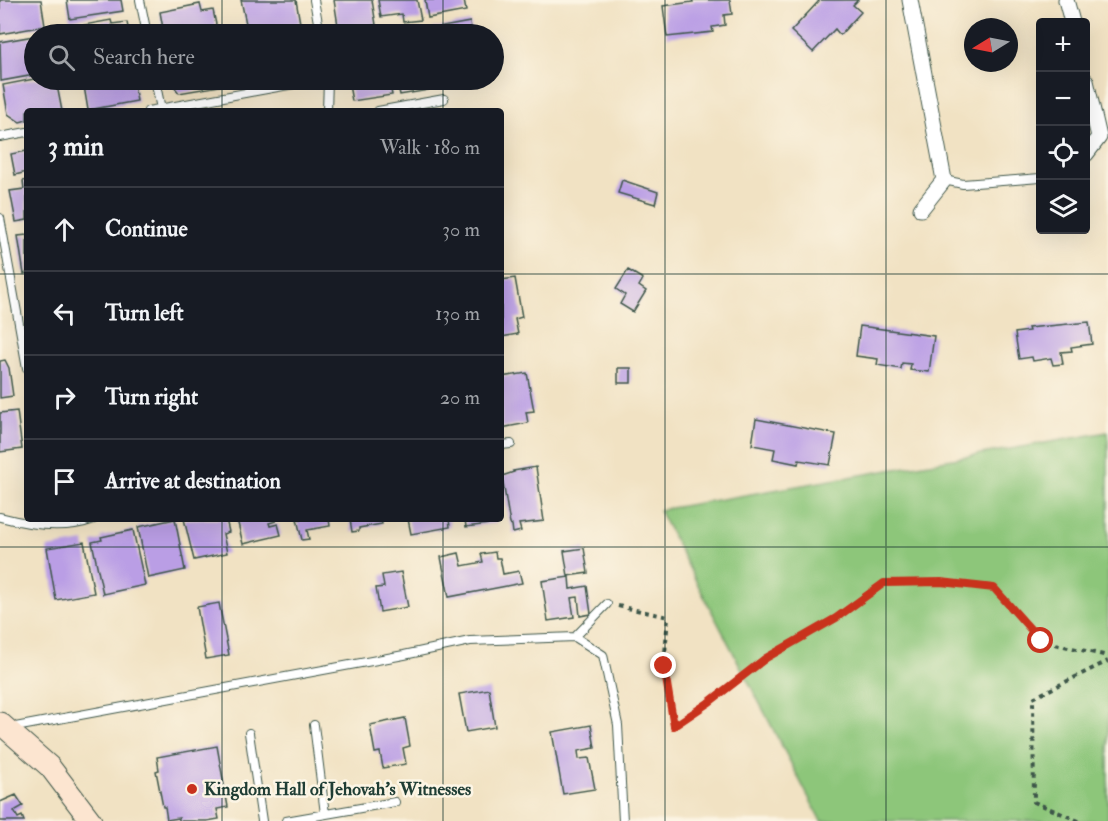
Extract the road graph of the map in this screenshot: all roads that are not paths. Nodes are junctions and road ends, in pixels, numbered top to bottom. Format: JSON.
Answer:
{"nodes":[{"id":1,"x":140,"y":0,"type":"edge"},
{"id":2,"x":314,"y":0,"type":"edge"},
{"id":3,"x":910,"y":0,"type":"edge"},
{"id":4,"x":1066,"y":0,"type":"edge"},
{"id":5,"x":1071,"y":18,"type":"edge"},
{"id":6,"x":145,"y":24,"type":"edge"},
{"id":7,"x":318,"y":24,"type":"edge"},
{"id":8,"x":157,"y":90,"type":"edge"},
{"id":9,"x":262,"y":90,"type":"edge"},
{"id":10,"x":328,"y":90,"type":"edge"},
{"id":11,"x":1090,"y":94,"type":"edge"},
{"id":12,"x":444,"y":99,"type":"dead end"},
{"id":13,"x":160,"y":108,"type":"edge"},
{"id":14,"x":165,"y":108,"type":"edge"},
{"id":15,"x":327,"y":108,"type":"edge"},
{"id":16,"x":394,"y":108,"type":"edge"},
{"id":17,"x":24,"y":133,"type":"edge"},
{"id":18,"x":0,"y":137,"type":"edge"},
{"id":19,"x":1103,"y":137,"type":"edge"},
{"id":20,"x":1090,"y":150,"type":"edge"},
{"id":21,"x":1036,"y":178,"type":"edge"},
{"id":22,"x":944,"y":180,"type":"junction"},
{"id":23,"x":921,"y":209,"type":"dead end"},
{"id":24,"x":0,"y":218,"type":"edge"},
{"id":25,"x":24,"y":351,"type":"edge"},
{"id":26,"x":511,"y":444,"type":"dead end"},
{"id":27,"x":504,"y":445,"type":"edge"},
{"id":28,"x":0,"y":517,"type":"edge"},
{"id":29,"x":55,"y":522,"type":"edge"},
{"id":30,"x":86,"y":522,"type":"edge"},
{"id":31,"x":607,"y":604,"type":"road end"},
{"id":32,"x":575,"y":637,"type":"junction"},
{"id":33,"x":314,"y":725,"type":"dead end"},
{"id":34,"x":4,"y":726,"type":"edge"},
{"id":35,"x":249,"y":733,"type":"dead end"},
{"id":36,"x":395,"y":802,"type":"dead end"},
{"id":37,"x":326,"y":814,"type":"junction"},
{"id":38,"x":91,"y":821,"type":"edge"},
{"id":39,"x":261,"y":821,"type":"edge"},
{"id":40,"x":286,"y":821,"type":"edge"},
{"id":41,"x":623,"y":821,"type":"edge"}],
"edges":[{"from":1,"to":6,"type":"lane"},
{"from":2,"to":7,"type":"lane"},
{"from":3,"to":22,"type":"street"},
{"from":4,"to":5,"type":"street"},
{"from":8,"to":13,"type":"lane"},
{"from":9,"to":14,"type":"lane"},
{"from":10,"to":15,"type":"lane"},
{"from":11,"to":19,"type":"street"},
{"from":12,"to":16,"type":"lane"},
{"from":17,"to":18,"type":"lane"},
{"from":19,"to":20,"type":"street"},
{"from":21,"to":22,"type":"lane"},
{"from":22,"to":23,"type":"street"},
{"from":24,"to":25,"type":"lane"},
{"from":26,"to":27,"type":"lane"},
{"from":28,"to":29,"type":"lane"},
{"from":29,"to":30,"type":"lane"},
{"from":31,"to":32,"type":"lane"},
{"from":32,"to":34,"type":"lane"},
{"from":32,"to":41,"type":"lane"},
{"from":33,"to":37,"type":"lane"},
{"from":34,"to":38,"type":"street"},
{"from":35,"to":39,"type":"lane"},
{"from":36,"to":37,"type":"lane"},
{"from":37,"to":40,"type":"lane"}]}
